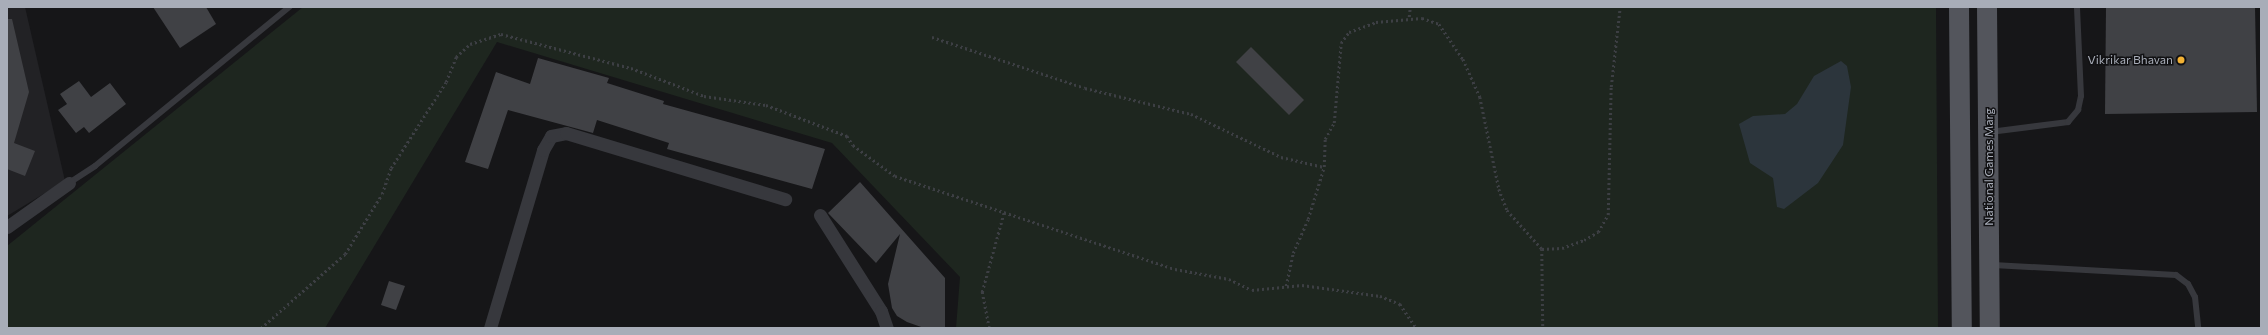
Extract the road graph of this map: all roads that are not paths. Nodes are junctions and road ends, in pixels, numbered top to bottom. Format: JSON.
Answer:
{"nodes":[{"id":1,"x":290,"y":7,"type":"edge"},
{"id":2,"x":1959,"y":7,"type":"edge"},
{"id":3,"x":1969,"y":7,"type":"edge"},
{"id":4,"x":1980,"y":7,"type":"edge"},
{"id":5,"x":1987,"y":7,"type":"edge"},
{"id":6,"x":2077,"y":7,"type":"edge"},
{"id":7,"x":1989,"y":132,"type":"junction"},
{"id":8,"x":69,"y":182,"type":"joint"},
{"id":9,"x":785,"y":199,"type":"dead end"},
{"id":10,"x":820,"y":215,"type":"dead end"},
{"id":11,"x":7,"y":227,"type":"edge"},
{"id":12,"x":1989,"y":264,"type":"junction"},
{"id":13,"x":490,"y":328,"type":"edge"},
{"id":14,"x":888,"y":328,"type":"edge"},
{"id":15,"x":1962,"y":328,"type":"edge"},
{"id":16,"x":1971,"y":328,"type":"edge"},
{"id":17,"x":1981,"y":328,"type":"edge"},
{"id":18,"x":1990,"y":328,"type":"edge"},
{"id":19,"x":2198,"y":328,"type":"edge"}],
"edges":[{"from":1,"to":8,"type":"lane"},
{"from":2,"to":15,"type":"main road"},
{"from":3,"to":16,"type":"main road"},
{"from":4,"to":17,"type":"main road"},
{"from":5,"to":7,"type":"main road","name":"National Games Marg"},
{"from":6,"to":7,"type":"lane"},
{"from":7,"to":12,"type":"main road","name":"National Games Marg"},
{"from":8,"to":11,"type":"street"},
{"from":9,"to":13,"type":"street"},
{"from":10,"to":14,"type":"street"},
{"from":12,"to":18,"type":"main road","name":"National Games Marg"},
{"from":12,"to":19,"type":"lane"}]}
